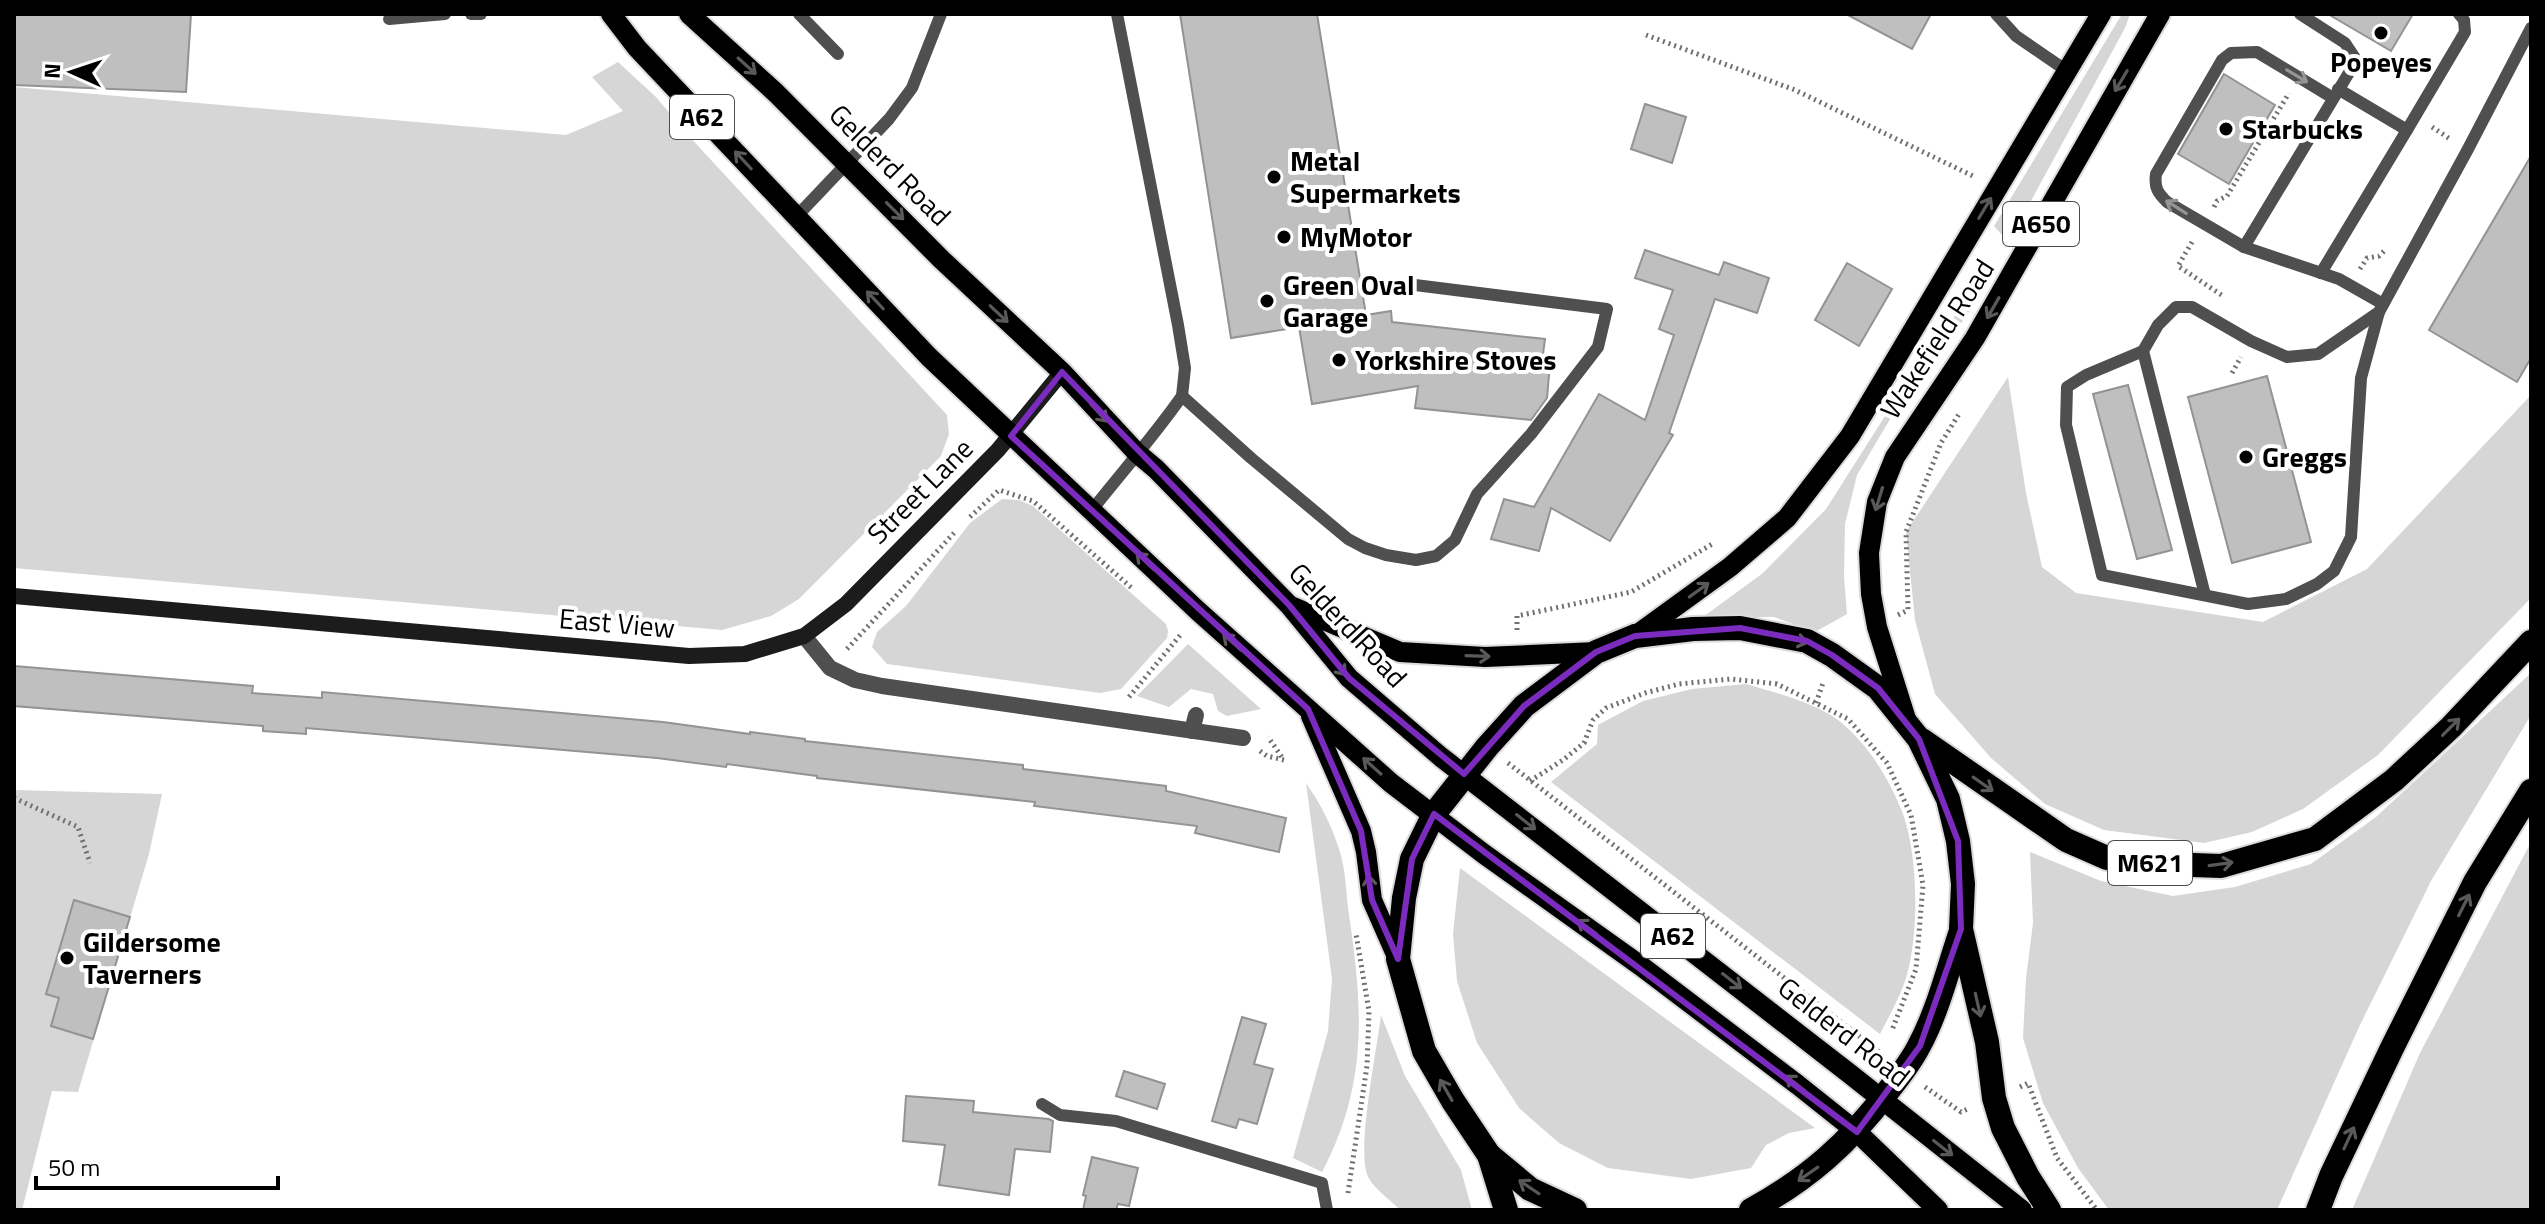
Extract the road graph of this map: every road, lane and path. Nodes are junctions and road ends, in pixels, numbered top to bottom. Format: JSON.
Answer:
{"nodes":[{"id":1,"x":445,"y":14,"type":"edge"},
{"id":2,"x":471,"y":14,"type":"edge"},
{"id":3,"x":481,"y":14,"type":"edge"},
{"id":4,"x":611,"y":14,"type":"edge"},
{"id":5,"x":689,"y":14,"type":"edge"},
{"id":6,"x":799,"y":14,"type":"edge"},
{"id":7,"x":1117,"y":14,"type":"edge"},
{"id":8,"x":1996,"y":14,"type":"edge"},
{"id":9,"x":2101,"y":14,"type":"edge"},
{"id":10,"x":2160,"y":14,"type":"edge"},
{"id":11,"x":2300,"y":14,"type":"edge"},
{"id":12,"x":2459,"y":14,"type":"edge"},
{"id":13,"x":938,"y":16,"type":"edge"},
{"id":14,"x":389,"y":19,"type":"dead end"},
{"id":15,"x":2531,"y":28,"type":"edge"},
{"id":16,"x":1646,"y":35,"type":"dead end"},
{"id":17,"x":838,"y":54,"type":"dead end"},
{"id":18,"x":2067,"y":71,"type":"junction"},
{"id":19,"x":2336,"y":94,"type":"junction"},
{"id":20,"x":2407,"y":130,"type":"junction"},
{"id":21,"x":846,"y":163,"type":"junction"},
{"id":22,"x":1997,"y":188,"type":"junction"},
{"id":23,"x":796,"y":217,"type":"junction"},
{"id":24,"x":2192,"y":241,"type":"dead end"},
{"id":25,"x":2244,"y":247,"type":"junction"},
{"id":26,"x":2178,"y":266,"type":"dead end"},
{"id":27,"x":2321,"y":273,"type":"junction"},
{"id":28,"x":1407,"y":284,"type":"dead end"},
{"id":29,"x":2381,"y":308,"type":"junction"},
{"id":30,"x":2143,"y":351,"type":"junction"},
{"id":31,"x":1062,"y":372,"type":"junction"},
{"id":32,"x":1182,"y":396,"type":"junction"},
{"id":33,"x":1965,"y":403,"type":"dead end"},
{"id":34,"x":1011,"y":436,"type":"junction"},
{"id":35,"x":1137,"y":453,"type":"junction"},
{"id":36,"x":1092,"y":510,"type":"junction"},
{"id":37,"x":1718,"y":541,"type":"dead end"},
{"id":38,"x":1136,"y":593,"type":"dead end"},
{"id":39,"x":2205,"y":595,"type":"junction"},
{"id":40,"x":14,"y":596,"type":"edge"},
{"id":41,"x":1289,"y":605,"type":"junction"},
{"id":42,"x":1517,"y":616,"type":"dead end"},
{"id":43,"x":1170,"y":623,"type":"dead end"},
{"id":44,"x":1877,"y":627,"type":"junction"},
{"id":45,"x":804,"y":636,"type":"junction"},
{"id":46,"x":1635,"y":636,"type":"junction"},
{"id":47,"x":2531,"y":642,"type":"edge"},
{"id":48,"x":1596,"y":652,"type":"junction"},
{"id":49,"x":1832,"y":655,"type":"junction"},
{"id":50,"x":830,"y":668,"type":"junction"},
{"id":51,"x":1816,"y":703,"type":"junction"},
{"id":52,"x":1308,"y":709,"type":"junction"},
{"id":53,"x":1111,"y":719,"type":"junction"},
{"id":54,"x":1913,"y":730,"type":"junction"},
{"id":55,"x":1243,"y":738,"type":"dead end"},
{"id":56,"x":1464,"y":774,"type":"junction"},
{"id":57,"x":2531,"y":791,"type":"edge"},
{"id":58,"x":14,"y":798,"type":"edge"},
{"id":59,"x":1434,"y":814,"type":"junction"},
{"id":60,"x":90,"y":863,"type":"dead end"},
{"id":61,"x":1354,"y":919,"type":"dead end"},
{"id":62,"x":1961,"y":929,"type":"junction"},
{"id":63,"x":1398,"y":959,"type":"junction"},
{"id":64,"x":1882,"y":1054,"type":"junction"},
{"id":65,"x":1903,"y":1071,"type":"junction"},
{"id":66,"x":1994,"y":1098,"type":"junction"},
{"id":67,"x":1882,"y":1100,"type":"junction"},
{"id":68,"x":1042,"y":1104,"type":"dead end"},
{"id":69,"x":1857,"y":1132,"type":"junction"},
{"id":70,"x":1489,"y":1155,"type":"junction"},
{"id":71,"x":1348,"y":1196,"type":"dead end"},
{"id":72,"x":1327,"y":1210,"type":"edge"},
{"id":73,"x":1506,"y":1210,"type":"edge"},
{"id":74,"x":1575,"y":1210,"type":"edge"},
{"id":75,"x":1752,"y":1210,"type":"edge"},
{"id":76,"x":1760,"y":1210,"type":"edge"},
{"id":77,"x":1938,"y":1210,"type":"edge"},
{"id":78,"x":2022,"y":1210,"type":"edge"},
{"id":79,"x":2049,"y":1210,"type":"edge"},
{"id":80,"x":2097,"y":1210,"type":"edge"},
{"id":81,"x":2318,"y":1210,"type":"edge"}],
"edges":[{"from":1,"to":14,"type":"lane"},
{"from":2,"to":3,"type":"lane"},
{"from":23,"to":4,"type":"main road","number":"A62","one_way":true},
{"from":5,"to":21,"type":"main road","name":"Gelderd Road","number":"A62","one_way":true},
{"from":6,"to":17,"type":"lane"},
{"from":7,"to":32,"type":"lane"},
{"from":8,"to":18,"type":"lane"},
{"from":9,"to":18,"type":"main road","name":"Wakefield Road","number":"A650"},
{"from":10,"to":44,"type":"main road","name":"Wakefield Road","number":"A650","one_way":true},
{"from":11,"to":19,"type":"lane"},
{"from":12,"to":20,"type":"lane"},
{"from":13,"to":21,"type":"lane"},
{"from":15,"to":29,"type":"lane"},
{"from":16,"to":22,"type":"path"},
{"from":18,"to":22,"type":"main road","name":"Wakefield Road","number":"A650"},
{"from":19,"to":20,"type":"lane"},
{"from":19,"to":25,"type":"lane"},
{"from":25,"to":19,"type":"lane","one_way":true},
{"from":20,"to":27,"type":"lane"},
{"from":21,"to":23,"type":"lane"},
{"from":21,"to":31,"type":"main road","name":"Gelderd Road","number":"A62","one_way":true},
{"from":46,"to":22,"type":"main road","name":"Wakefield Road","number":"A650","one_way":true},
{"from":34,"to":23,"type":"main road","number":"A62","one_way":true},
{"from":24,"to":26,"type":"path"},
{"from":25,"to":27,"type":"lane"},
{"from":27,"to":29,"type":"lane"},
{"from":28,"to":32,"type":"lane"},
{"from":29,"to":30,"type":"lane"},
{"from":29,"to":39,"type":"lane"},
{"from":30,"to":39,"type":"lane"},
{"from":30,"to":39,"type":"lane"},
{"from":31,"to":34,"type":"street","name":"Street Lane"},
{"from":31,"to":35,"type":"main road","name":"Gelderd Road","number":"A62","one_way":true},
{"from":32,"to":35,"type":"lane"},
{"from":33,"to":44,"type":"path"},
{"from":34,"to":36,"type":"main road","number":"A62"},
{"from":34,"to":45,"type":"street","name":"Street Lane"},
{"from":35,"to":36,"type":"lane"},
{"from":35,"to":41,"type":"main road","name":"Gelderd Road","number":"A62"},
{"from":52,"to":36,"type":"main road","number":"A62","one_way":true},
{"from":37,"to":42,"type":"path"},
{"from":38,"to":50,"type":"path"},
{"from":40,"to":45,"type":"street","name":"East View"},
{"from":41,"to":48,"type":"main road","one_way":true},
{"from":41,"to":56,"type":"main road","name":"Gelderd Road","number":"A62","one_way":true},
{"from":43,"to":53,"type":"path"},
{"from":44,"to":54,"type":"main road","name":"Wakefield Road","number":"A650"},
{"from":45,"to":50,"type":"street"},
{"from":46,"to":48,"type":"highway"},
{"from":46,"to":49,"type":"highway","one_way":true},
{"from":54,"to":47,"type":"highway","number":"M621","one_way":true},
{"from":48,"to":56,"type":"highway"},
{"from":49,"to":51,"type":"path"},
{"from":49,"to":54,"type":"highway"},
{"from":50,"to":53,"type":"street"},
{"from":51,"to":64,"type":"path"},
{"from":51,"to":64,"type":"path"},
{"from":59,"to":52,"type":"main road","number":"A62","one_way":true},
{"from":63,"to":52,"type":"main road","one_way":true},
{"from":53,"to":55,"type":"street"},
{"from":54,"to":62,"type":"highway"},
{"from":56,"to":59,"type":"highway"},
{"from":56,"to":67,"type":"main road","name":"Gelderd Road","number":"A62","one_way":true},
{"from":81,"to":57,"type":"highway","one_way":true},
{"from":58,"to":60,"type":"path"},
{"from":59,"to":63,"type":"highway"},
{"from":69,"to":59,"type":"main road","number":"A62","one_way":true},
{"from":61,"to":71,"type":"path"},
{"from":62,"to":65,"type":"highway"},
{"from":62,"to":66,"type":"highway","one_way":true},
{"from":70,"to":63,"type":"highway","one_way":true},
{"from":64,"to":65,"type":"path"},
{"from":65,"to":66,"type":"path"},
{"from":65,"to":67,"type":"highway"},
{"from":66,"to":79,"type":"highway"},
{"from":66,"to":80,"type":"path"},
{"from":67,"to":69,"type":"highway"},
{"from":67,"to":78,"type":"main road","name":"Gelderd Road","number":"A62","one_way":true},
{"from":68,"to":72,"type":"lane"},
{"from":69,"to":75,"type":"highway","one_way":true},
{"from":69,"to":77,"type":"main road","number":"A62"},
{"from":70,"to":73,"type":"highway"},
{"from":74,"to":70,"type":"highway","one_way":true},
{"from":75,"to":76,"type":"highway"}]}
